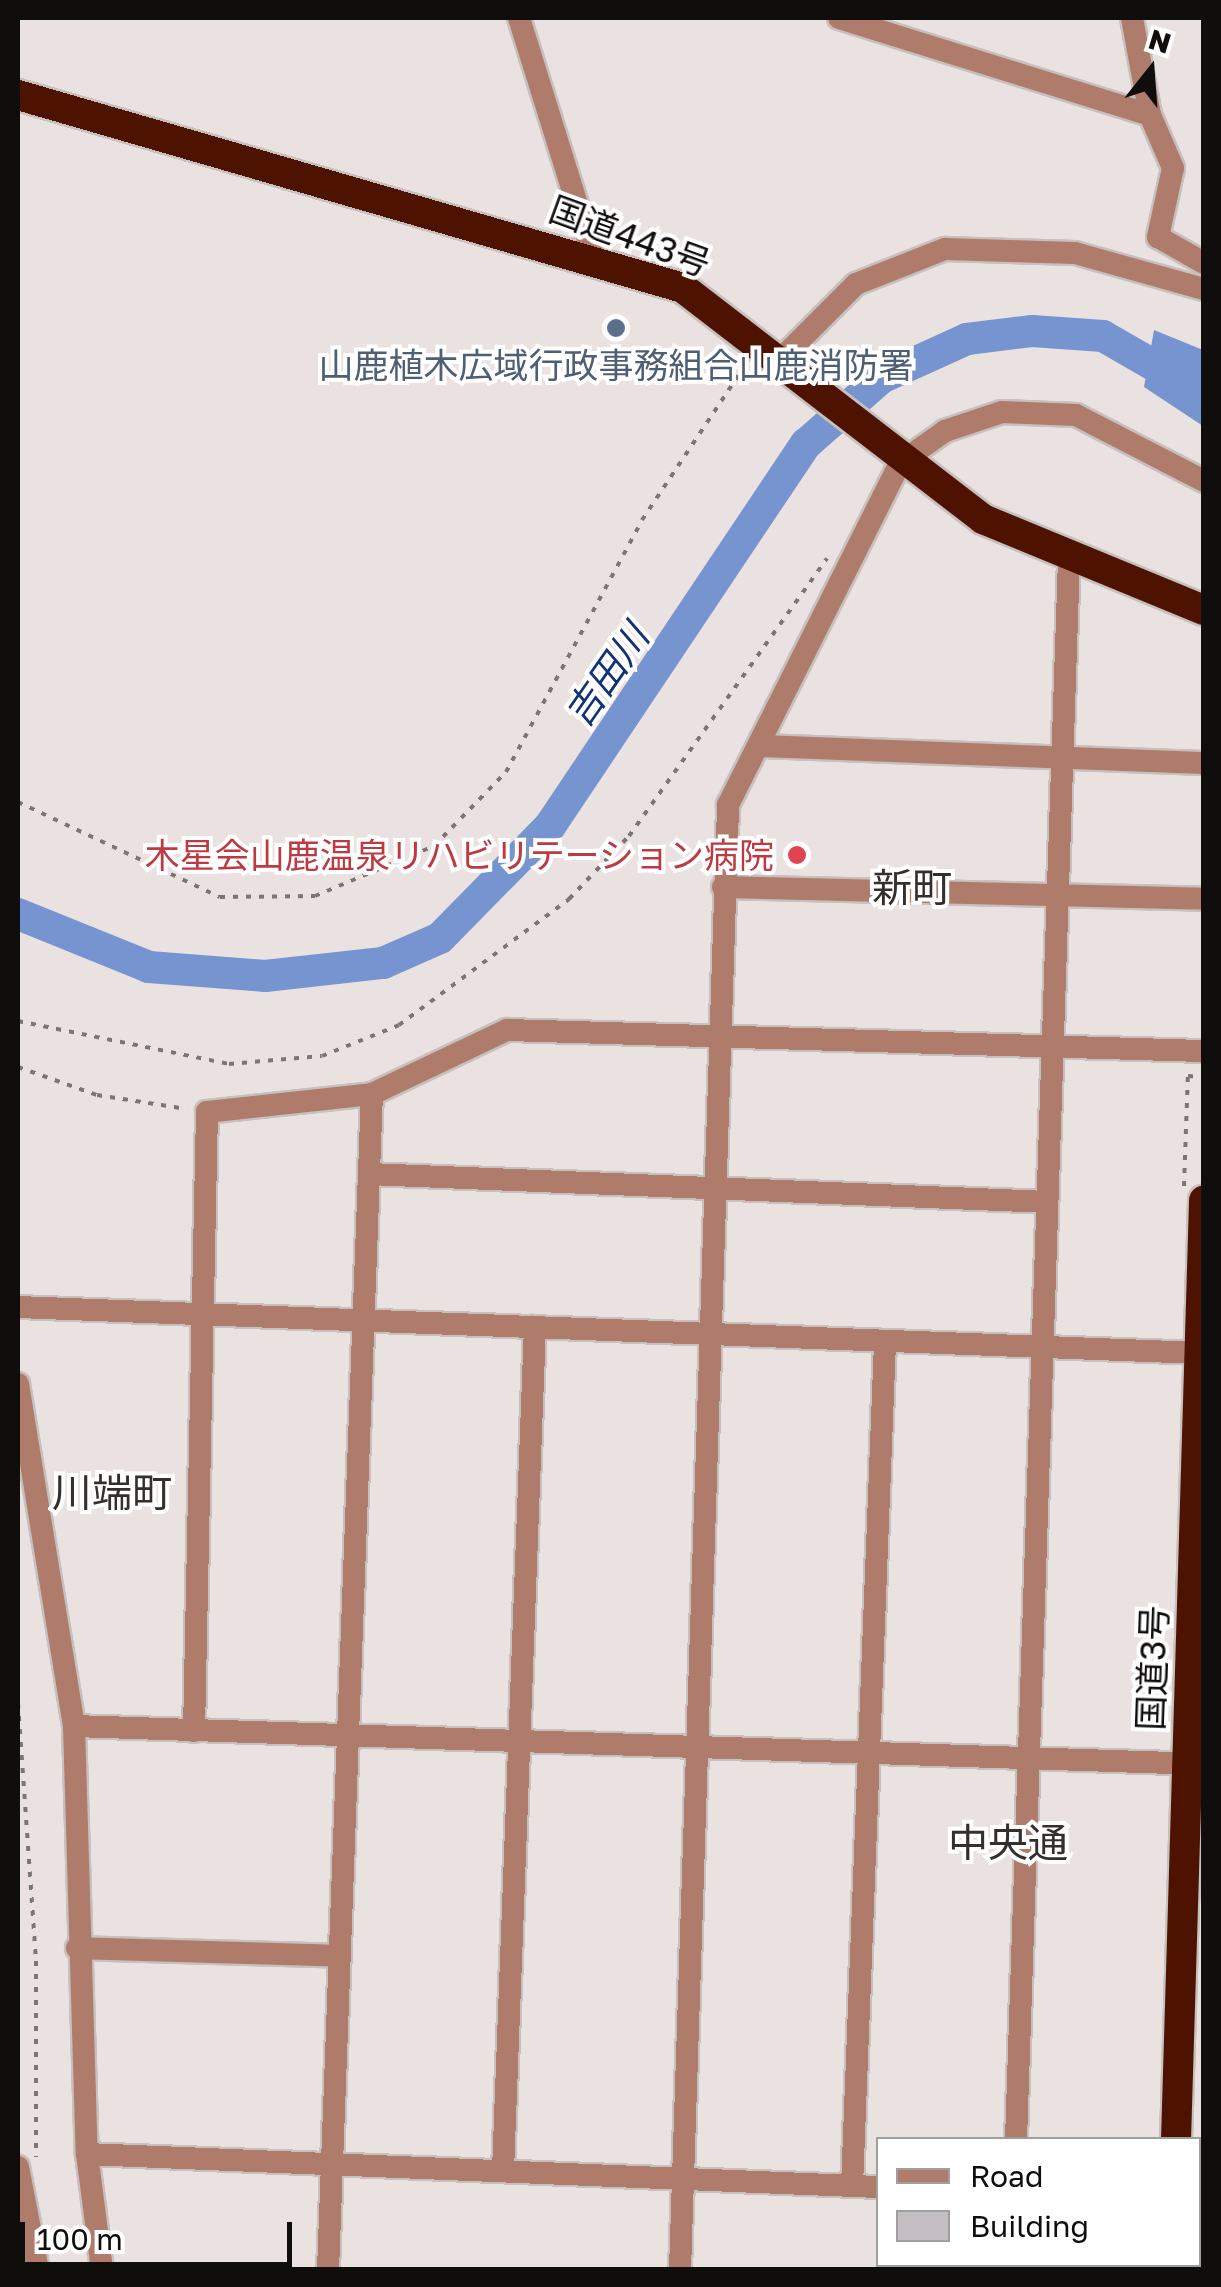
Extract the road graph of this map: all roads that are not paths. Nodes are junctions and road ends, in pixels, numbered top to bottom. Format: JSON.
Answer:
{"nodes":[{"id":1,"x":519,"y":18,"type":"edge"},
{"id":2,"x":839,"y":18,"type":"edge"},
{"id":3,"x":1132,"y":18,"type":"edge"},
{"id":4,"x":18,"y":95,"type":"edge"},
{"id":5,"x":1150,"y":115,"type":"junction"},
{"id":6,"x":594,"y":256,"type":"junction"},
{"id":7,"x":1204,"y":263,"type":"edge"},
{"id":8,"x":1204,"y":289,"type":"edge"},
{"id":9,"x":771,"y":350,"type":"junction"},
{"id":10,"x":894,"y":458,"type":"junction"},
{"id":11,"x":1204,"y":481,"type":"edge"},
{"id":12,"x":1069,"y":561,"type":"junction"},
{"id":13,"x":1204,"y":610,"type":"edge"},
{"id":14,"x":760,"y":746,"type":"junction"},
{"id":15,"x":1060,"y":756,"type":"junction"},
{"id":16,"x":1204,"y":763,"type":"edge"},
{"id":17,"x":724,"y":887,"type":"junction"},
{"id":18,"x":1056,"y":895,"type":"junction"},
{"id":19,"x":1204,"y":899,"type":"edge"},
{"id":20,"x":714,"y":1038,"type":"junction"},
{"id":21,"x":1050,"y":1047,"type":"junction"},
{"id":22,"x":1204,"y":1051,"type":"edge"},
{"id":23,"x":372,"y":1094,"type":"junction"},
{"id":24,"x":369,"y":1174,"type":"junction"},
{"id":25,"x":710,"y":1188,"type":"junction"},
{"id":26,"x":1204,"y":1200,"type":"edge"},
{"id":27,"x":1047,"y":1202,"type":"junction"},
{"id":28,"x":18,"y":1307,"type":"edge"},
{"id":29,"x":206,"y":1314,"type":"junction"},
{"id":30,"x":364,"y":1321,"type":"junction"},
{"id":31,"x":535,"y":1327,"type":"junction"},
{"id":32,"x":706,"y":1334,"type":"junction"},
{"id":33,"x":885,"y":1341,"type":"junction"},
{"id":34,"x":1040,"y":1347,"type":"junction"},
{"id":35,"x":1199,"y":1353,"type":"junction"},
{"id":36,"x":18,"y":1384,"type":"edge"},
{"id":37,"x":74,"y":1726,"type":"junction"},
{"id":38,"x":194,"y":1730,"type":"junction"},
{"id":39,"x":348,"y":1736,"type":"junction"},
{"id":40,"x":519,"y":1742,"type":"junction"},
{"id":41,"x":694,"y":1749,"type":"junction"},
{"id":42,"x":869,"y":1755,"type":"junction"},
{"id":43,"x":1027,"y":1761,"type":"junction"},
{"id":44,"x":1195,"y":1764,"type":"edge"},
{"id":45,"x":77,"y":1948,"type":"junction"},
{"id":46,"x":340,"y":1956,"type":"junction"},
{"id":47,"x":1191,"y":2034,"type":"edge"},
{"id":48,"x":1016,"y":2137,"type":"edge"},
{"id":49,"x":1176,"y":2137,"type":"edge"},
{"id":50,"x":87,"y":2154,"type":"junction"},
{"id":51,"x":332,"y":2164,"type":"junction"},
{"id":52,"x":28,"y":2167,"type":"edge"},
{"id":53,"x":503,"y":2171,"type":"junction"},
{"id":54,"x":682,"y":2179,"type":"junction"},
{"id":55,"x":852,"y":2186,"type":"junction"},
{"id":56,"x":876,"y":2187,"type":"edge"},
{"id":57,"x":38,"y":2270,"type":"edge"},
{"id":58,"x":102,"y":2270,"type":"edge"},
{"id":59,"x":328,"y":2270,"type":"edge"},
{"id":60,"x":680,"y":2270,"type":"edge"}],
"edges":[{"from":1,"to":6,"type":"street"},
{"from":2,"to":5,"type":"street"},
{"from":3,"to":5,"type":"street"},
{"from":4,"to":6,"type":"highway","name":"国道443号"},
{"from":5,"to":7,"type":"street"},
{"from":6,"to":9,"type":"highway","name":"国道443号"},
{"from":8,"to":9,"type":"street"},
{"from":9,"to":10,"type":"highway","name":"国道443号"},
{"from":10,"to":11,"type":"street"},
{"from":10,"to":12,"type":"highway","name":"国道443号"},
{"from":10,"to":14,"type":"street"},
{"from":12,"to":13,"type":"highway","name":"国道443号"},
{"from":12,"to":15,"type":"street"},
{"from":14,"to":15,"type":"street"},
{"from":14,"to":17,"type":"street"},
{"from":15,"to":16,"type":"street"},
{"from":15,"to":18,"type":"street"},
{"from":17,"to":18,"type":"street"},
{"from":17,"to":20,"type":"street"},
{"from":18,"to":19,"type":"street"},
{"from":18,"to":21,"type":"street"},
{"from":20,"to":21,"type":"street"},
{"from":20,"to":23,"type":"street"},
{"from":20,"to":25,"type":"street"},
{"from":21,"to":22,"type":"street"},
{"from":21,"to":27,"type":"street"},
{"from":23,"to":24,"type":"street"},
{"from":23,"to":29,"type":"street"},
{"from":24,"to":25,"type":"street"},
{"from":24,"to":30,"type":"street"},
{"from":25,"to":27,"type":"street"},
{"from":25,"to":32,"type":"street"},
{"from":26,"to":35,"type":"highway","name":"国道3号"},
{"from":27,"to":34,"type":"street"},
{"from":28,"to":29,"type":"street"},
{"from":29,"to":30,"type":"street"},
{"from":29,"to":38,"type":"street"},
{"from":30,"to":31,"type":"street"},
{"from":30,"to":39,"type":"street"},
{"from":31,"to":32,"type":"street"},
{"from":31,"to":40,"type":"street"},
{"from":32,"to":33,"type":"street"},
{"from":32,"to":41,"type":"street"},
{"from":33,"to":34,"type":"street"},
{"from":33,"to":42,"type":"street"},
{"from":34,"to":35,"type":"street"},
{"from":34,"to":43,"type":"street"},
{"from":35,"to":44,"type":"highway","name":"国道3号"},
{"from":36,"to":37,"type":"street"},
{"from":37,"to":38,"type":"street"},
{"from":37,"to":45,"type":"street"},
{"from":38,"to":39,"type":"street"},
{"from":39,"to":40,"type":"street"},
{"from":39,"to":46,"type":"street"},
{"from":40,"to":41,"type":"street"},
{"from":40,"to":53,"type":"street"},
{"from":41,"to":42,"type":"street"},
{"from":41,"to":54,"type":"street"},
{"from":42,"to":43,"type":"street"},
{"from":42,"to":55,"type":"street"},
{"from":43,"to":44,"type":"street"},
{"from":43,"to":48,"type":"street"},
{"from":44,"to":47,"type":"highway","name":"国道3号"},
{"from":45,"to":46,"type":"street"},
{"from":45,"to":50,"type":"street"},
{"from":46,"to":51,"type":"street"},
{"from":47,"to":49,"type":"highway","name":"国道3号"},
{"from":50,"to":51,"type":"street"},
{"from":50,"to":58,"type":"street"},
{"from":51,"to":53,"type":"street"},
{"from":51,"to":59,"type":"street"},
{"from":52,"to":57,"type":"street"},
{"from":53,"to":54,"type":"street"},
{"from":54,"to":55,"type":"street"},
{"from":54,"to":60,"type":"street"},
{"from":55,"to":56,"type":"street"}]}
